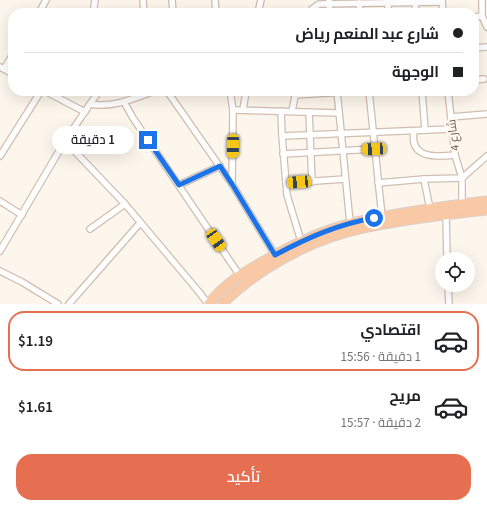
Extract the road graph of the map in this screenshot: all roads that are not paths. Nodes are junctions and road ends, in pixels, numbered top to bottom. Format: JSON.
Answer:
{"nodes":[{"id":1,"x":482,"y":0,"type":"edge"},
{"id":2,"x":442,"y":1,"type":"edge"},
{"id":3,"x":329,"y":2,"type":"edge"},
{"id":4,"x":388,"y":2,"type":"edge"},
{"id":5,"x":360,"y":3,"type":"junction"},
{"id":6,"x":415,"y":3,"type":"junction"},
{"id":7,"x":313,"y":8,"type":"edge"},
{"id":8,"x":360,"y":8,"type":"edge"},
{"id":9,"x":416,"y":8,"type":"edge"},
{"id":10,"x":479,"y":16,"type":"edge"},
{"id":11,"x":482,"y":16,"type":"junction"},
{"id":12,"x":487,"y":27,"type":"edge"},
{"id":13,"x":484,"y":79,"type":"dead end"},
{"id":14,"x":479,"y":80,"type":"edge"},
{"id":15,"x":39,"y":96,"type":"edge"},
{"id":16,"x":56,"y":96,"type":"edge"},
{"id":17,"x":96,"y":96,"type":"edge"},
{"id":18,"x":140,"y":96,"type":"edge"},
{"id":19,"x":171,"y":96,"type":"edge"},
{"id":20,"x":231,"y":96,"type":"edge"},
{"id":21,"x":245,"y":96,"type":"edge"},
{"id":22,"x":295,"y":96,"type":"edge"},
{"id":23,"x":337,"y":96,"type":"edge"},
{"id":24,"x":369,"y":96,"type":"edge"},
{"id":25,"x":422,"y":96,"type":"edge"},
{"id":26,"x":449,"y":96,"type":"edge"},
{"id":27,"x":124,"y":102,"type":"junction"},
{"id":28,"x":90,"y":104,"type":"junction"},
{"id":29,"x":233,"y":110,"type":"junction"},
{"id":30,"x":243,"y":110,"type":"junction"},
{"id":31,"x":281,"y":111,"type":"junction"},
{"id":32,"x":292,"y":111,"type":"junction"},
{"id":33,"x":85,"y":112,"type":"junction"},
{"id":34,"x":309,"y":112,"type":"junction"},
{"id":35,"x":339,"y":112,"type":"junction"},
{"id":36,"x":487,"y":114,"type":"edge"},
{"id":37,"x":451,"y":116,"type":"junction"},
{"id":38,"x":452,"y":129,"type":"junction"},
{"id":39,"x":425,"y":130,"type":"junction"},
{"id":40,"x":414,"y":131,"type":"junction"},
{"id":41,"x":373,"y":132,"type":"junction"},
{"id":42,"x":341,"y":134,"type":"junction"},
{"id":43,"x":310,"y":135,"type":"junction"},
{"id":44,"x":282,"y":136,"type":"junction"},
{"id":45,"x":65,"y":141,"type":"junction"},
{"id":46,"x":374,"y":149,"type":"junction"},
{"id":47,"x":342,"y":151,"type":"junction"},
{"id":48,"x":311,"y":153,"type":"junction"},
{"id":49,"x":283,"y":154,"type":"junction"},
{"id":50,"x":456,"y":155,"type":"junction"},
{"id":51,"x":0,"y":156,"type":"edge"},
{"id":52,"x":486,"y":159,"type":"edge"},
{"id":53,"x":220,"y":166,"type":"junction"},
{"id":54,"x":462,"y":178,"type":"junction"},
{"id":55,"x":345,"y":179,"type":"junction"},
{"id":56,"x":424,"y":179,"type":"junction"},
{"id":57,"x":312,"y":182,"type":"junction"},
{"id":58,"x":286,"y":183,"type":"junction"},
{"id":59,"x":378,"y":183,"type":"junction"},
{"id":60,"x":232,"y":184,"type":"junction"},
{"id":61,"x":179,"y":185,"type":"junction"},
{"id":62,"x":0,"y":201,"type":"edge"},
{"id":63,"x":487,"y":201,"type":"edge"},
{"id":64,"x":125,"y":204,"type":"junction"},
{"id":65,"x":461,"y":208,"type":"junction"},
{"id":66,"x":430,"y":209,"type":"junction"},
{"id":67,"x":487,"y":210,"type":"edge"},
{"id":68,"x":22,"y":215,"type":"junction"},
{"id":69,"x":446,"y":215,"type":"junction"},
{"id":70,"x":382,"y":217,"type":"junction"},
{"id":71,"x":140,"y":223,"type":"junction"},
{"id":72,"x":350,"y":223,"type":"junction"},
{"id":73,"x":90,"y":229,"type":"dead end"},
{"id":74,"x":301,"y":241,"type":"junction"},
{"id":75,"x":0,"y":251,"type":"edge"},
{"id":76,"x":447,"y":252,"type":"edge"},
{"id":77,"x":275,"y":255,"type":"junction"},
{"id":78,"x":0,"y":271,"type":"edge"},
{"id":79,"x":240,"y":276,"type":"junction"},
{"id":80,"x":448,"y":292,"type":"edge"},
{"id":81,"x":58,"y":304,"type":"edge"},
{"id":82,"x":69,"y":304,"type":"edge"},
{"id":83,"x":208,"y":304,"type":"edge"},
{"id":84,"x":222,"y":304,"type":"edge"},
{"id":85,"x":449,"y":304,"type":"edge"}],
"edges":[{"from":1,"to":11,"type":"street"},
{"from":2,"to":6,"type":"street"},
{"from":3,"to":5,"type":"street"},
{"from":3,"to":7,"type":"street"},
{"from":4,"to":5,"type":"street"},
{"from":4,"to":6,"type":"street"},
{"from":5,"to":8,"type":"street"},
{"from":6,"to":9,"type":"street"},
{"from":10,"to":11,"type":"street"},
{"from":11,"to":12,"type":"street"},
{"from":13,"to":14,"type":"street"},
{"from":15,"to":51,"type":"street"},
{"from":16,"to":33,"type":"street"},
{"from":17,"to":28,"type":"street"},
{"from":18,"to":27,"type":"street"},
{"from":19,"to":53,"type":"street"},
{"from":20,"to":29,"type":"street"},
{"from":21,"to":30,"type":"street"},
{"from":22,"to":32,"type":"street"},
{"from":23,"to":35,"type":"street"},
{"from":24,"to":41,"type":"street"},
{"from":25,"to":39,"type":"street"},
{"from":26,"to":37,"type":"street","name":"شارع 4"},
{"from":27,"to":28,"type":"street"},
{"from":27,"to":61,"type":"street"},
{"from":28,"to":33,"type":"street"},
{"from":29,"to":30,"type":"street"},
{"from":29,"to":60,"type":"street"},
{"from":30,"to":31,"type":"street"},
{"from":31,"to":32,"type":"street"},
{"from":31,"to":44,"type":"street"},
{"from":32,"to":34,"type":"street"},
{"from":33,"to":45,"type":"street"},
{"from":34,"to":35,"type":"street"},
{"from":34,"to":43,"type":"street"},
{"from":35,"to":42,"type":"street"},
{"from":36,"to":37,"type":"street"},
{"from":37,"to":38,"type":"street","name":"شارع 4"},
{"from":38,"to":39,"type":"street"},
{"from":38,"to":50,"type":"street","name":"شارع 4"},
{"from":39,"to":40,"type":"street"},
{"from":40,"to":41,"type":"street"},
{"from":40,"to":50,"type":"street"},
{"from":41,"to":42,"type":"street"},
{"from":41,"to":46,"type":"street"},
{"from":42,"to":43,"type":"street"},
{"from":42,"to":47,"type":"street"},
{"from":43,"to":44,"type":"street"},
{"from":43,"to":48,"type":"street"},
{"from":44,"to":49,"type":"street"},
{"from":45,"to":64,"type":"street"},
{"from":45,"to":68,"type":"street"},
{"from":46,"to":47,"type":"street"},
{"from":46,"to":59,"type":"street"},
{"from":47,"to":48,"type":"street"},
{"from":47,"to":55,"type":"street"},
{"from":48,"to":49,"type":"street"},
{"from":48,"to":57,"type":"street"},
{"from":49,"to":58,"type":"street"},
{"from":50,"to":54,"type":"street","name":"شارع 4"},
{"from":52,"to":54,"type":"street"},
{"from":53,"to":60,"type":"street"},
{"from":53,"to":61,"type":"street"},
{"from":54,"to":56,"type":"street"},
{"from":54,"to":65,"type":"street","name":"شارع 4"},
{"from":55,"to":57,"type":"street"},
{"from":55,"to":72,"type":"street"},
{"from":56,"to":59,"type":"street"},
{"from":56,"to":66,"type":"street"},
{"from":57,"to":58,"type":"street"},
{"from":58,"to":74,"type":"street"},
{"from":59,"to":70,"type":"street"},
{"from":60,"to":77,"type":"street"},
{"from":61,"to":79,"type":"street"},
{"from":62,"to":68,"type":"street"},
{"from":63,"to":65,"type":"highway"},
{"from":64,"to":71,"type":"street"},
{"from":64,"to":73,"type":"street"},
{"from":65,"to":66,"type":"highway"},
{"from":65,"to":67,"type":"highway"},
{"from":65,"to":69,"type":"highway"},
{"from":66,"to":70,"type":"highway"},
{"from":68,"to":75,"type":"street"},
{"from":69,"to":76,"type":"street"},
{"from":69,"to":84,"type":"highway"},
{"from":70,"to":72,"type":"highway"},
{"from":71,"to":82,"type":"street"},
{"from":71,"to":83,"type":"street"},
{"from":72,"to":74,"type":"highway"},
{"from":74,"to":77,"type":"highway"},
{"from":77,"to":79,"type":"highway"},
{"from":78,"to":81,"type":"street"},
{"from":79,"to":83,"type":"highway"},
{"from":80,"to":85,"type":"street"}]}
